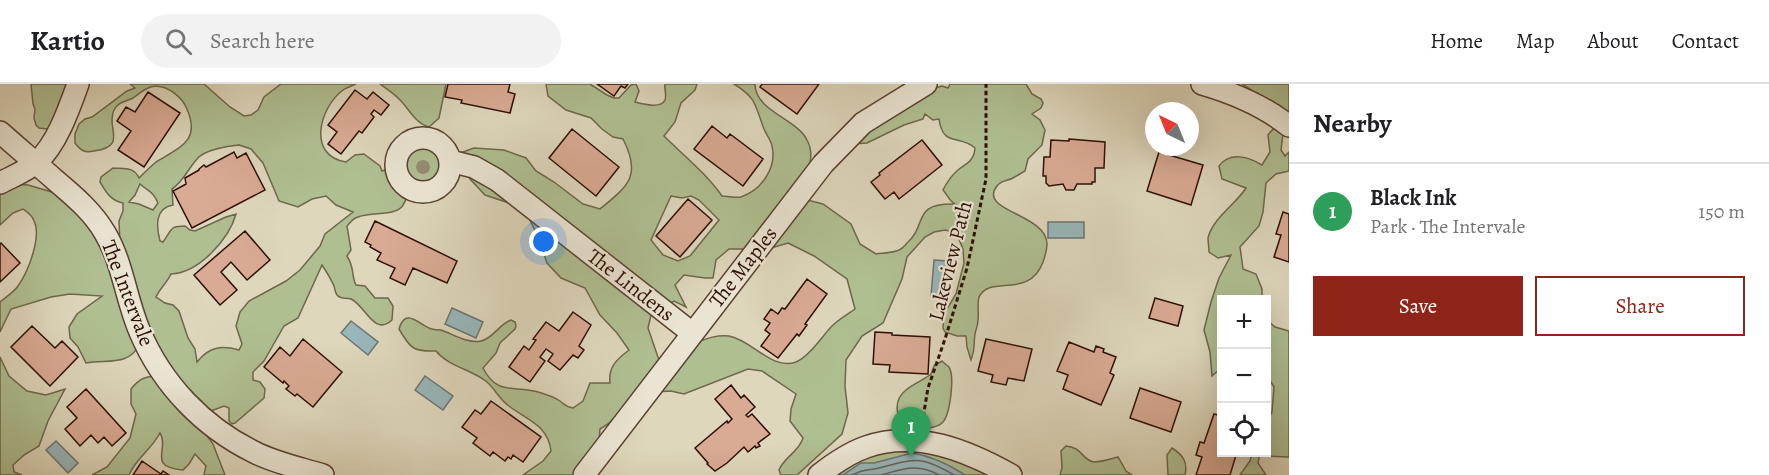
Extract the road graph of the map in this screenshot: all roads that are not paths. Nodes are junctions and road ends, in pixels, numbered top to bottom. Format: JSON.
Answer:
{"nodes":[{"id":1,"x":78,"y":84,"type":"edge"},
{"id":2,"x":926,"y":84,"type":"edge"},
{"id":3,"x":1202,"y":84,"type":"edge"},
{"id":4,"x":1289,"y":126,"type":"edge"},
{"id":5,"x":0,"y":132,"type":"edge"},
{"id":6,"x":450,"y":161,"type":"dead end"},
{"id":7,"x":36,"y":163,"type":"junction"},
{"id":8,"x":0,"y":183,"type":"edge"},
{"id":9,"x":692,"y":333,"type":"junction"},
{"id":10,"x":323,"y":475,"type":"edge"},
{"id":11,"x":584,"y":475,"type":"edge"},
{"id":12,"x":819,"y":475,"type":"edge"},
{"id":13,"x":1011,"y":475,"type":"edge"}],
"edges":[{"from":1,"to":7,"type":"street"},
{"from":2,"to":9,"type":"street","name":"The Maples"},
{"from":3,"to":4,"type":"street"},
{"from":5,"to":7,"type":"street","name":"The Intervale"},
{"from":6,"to":9,"type":"street","name":"The Lindens"},
{"from":7,"to":8,"type":"street"},
{"from":7,"to":10,"type":"street","name":"The Intervale"},
{"from":9,"to":11,"type":"street","name":"The Maples"},
{"from":12,"to":13,"type":"street"}]}
